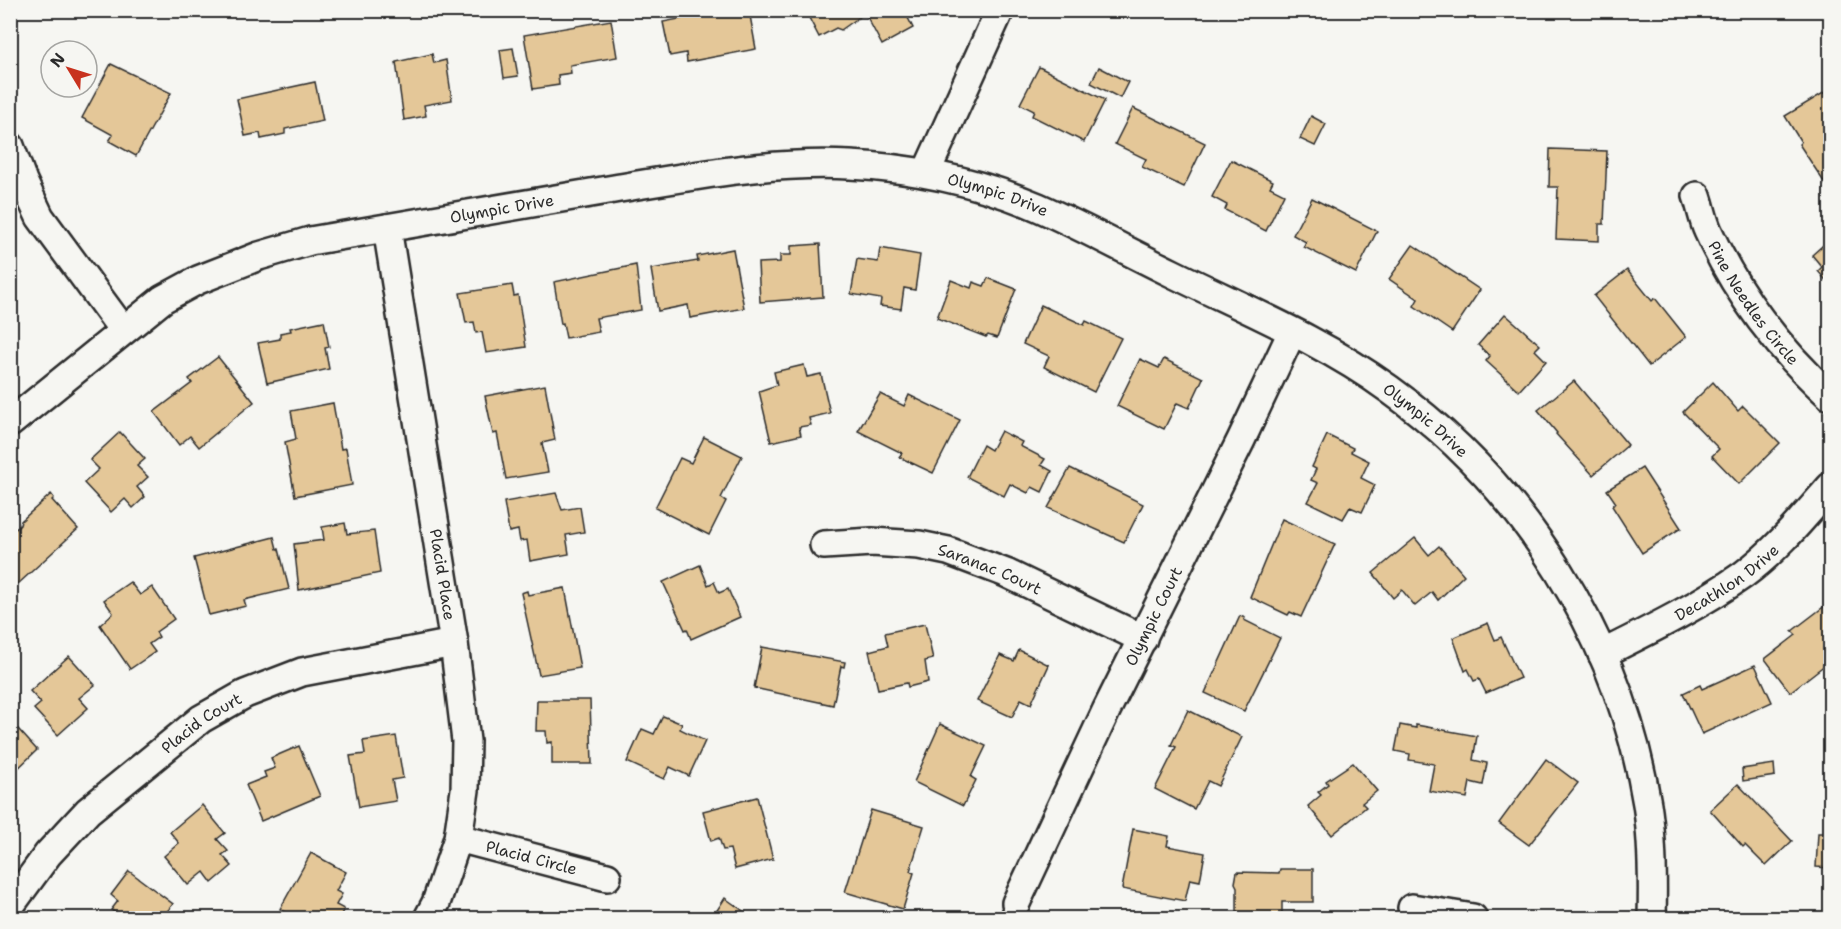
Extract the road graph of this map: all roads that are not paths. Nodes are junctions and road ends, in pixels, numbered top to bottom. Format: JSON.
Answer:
{"nodes":[{"id":1,"x":1000,"y":10,"type":"edge"},
{"id":2,"x":10,"y":146,"type":"edge"},
{"id":3,"x":926,"y":173,"type":"junction"},
{"id":4,"x":1697,"y":196,"type":"dead end"},
{"id":5,"x":387,"y":228,"type":"junction"},
{"id":6,"x":123,"y":330,"type":"junction"},
{"id":7,"x":1292,"y":332,"type":"junction"},
{"id":8,"x":1830,"y":396,"type":"edge"},
{"id":9,"x":10,"y":423,"type":"edge"},
{"id":10,"x":1830,"y":487,"type":"edge"},
{"id":11,"x":824,"y":545,"type":"dead end"},
{"id":12,"x":1143,"y":639,"type":"junction"},
{"id":13,"x":454,"y":643,"type":"junction"},
{"id":14,"x":1602,"y":654,"type":"junction"},
{"id":15,"x":458,"y":838,"type":"junction"},
{"id":16,"x":607,"y":877,"type":"dead end"},
{"id":17,"x":1016,"y":903,"type":"dead end"},
{"id":18,"x":10,"y":906,"type":"edge"},
{"id":19,"x":1412,"y":908,"type":"dead end"},
{"id":20,"x":428,"y":918,"type":"edge"},
{"id":21,"x":1473,"y":918,"type":"edge"},
{"id":22,"x":1652,"y":918,"type":"edge"}],
"edges":[{"from":1,"to":3,"type":"street"},
{"from":2,"to":6,"type":"street"},
{"from":3,"to":5,"type":"street","name":"Olympic Drive"},
{"from":3,"to":7,"type":"street","name":"Olympic Drive"},
{"from":4,"to":8,"type":"street","name":"Pine Needles Circle"},
{"from":5,"to":6,"type":"street","name":"Olympic Drive"},
{"from":5,"to":13,"type":"street","name":"Placid Place"},
{"from":6,"to":9,"type":"street","name":"Olympic Drive"},
{"from":7,"to":12,"type":"street","name":"Olympic Court"},
{"from":7,"to":14,"type":"street","name":"Olympic Drive"},
{"from":10,"to":14,"type":"street","name":"Decathlon Drive"},
{"from":11,"to":12,"type":"street","name":"Saranac Court"},
{"from":12,"to":17,"type":"street","name":"Olympic Court"},
{"from":13,"to":15,"type":"street","name":"Placid Place"},
{"from":13,"to":18,"type":"street","name":"Placid Court"},
{"from":14,"to":22,"type":"street","name":"Olympic Drive"},
{"from":15,"to":16,"type":"street","name":"Placid Circle"},
{"from":15,"to":20,"type":"street","name":"Placid Place"},
{"from":19,"to":21,"type":"street"}]}
